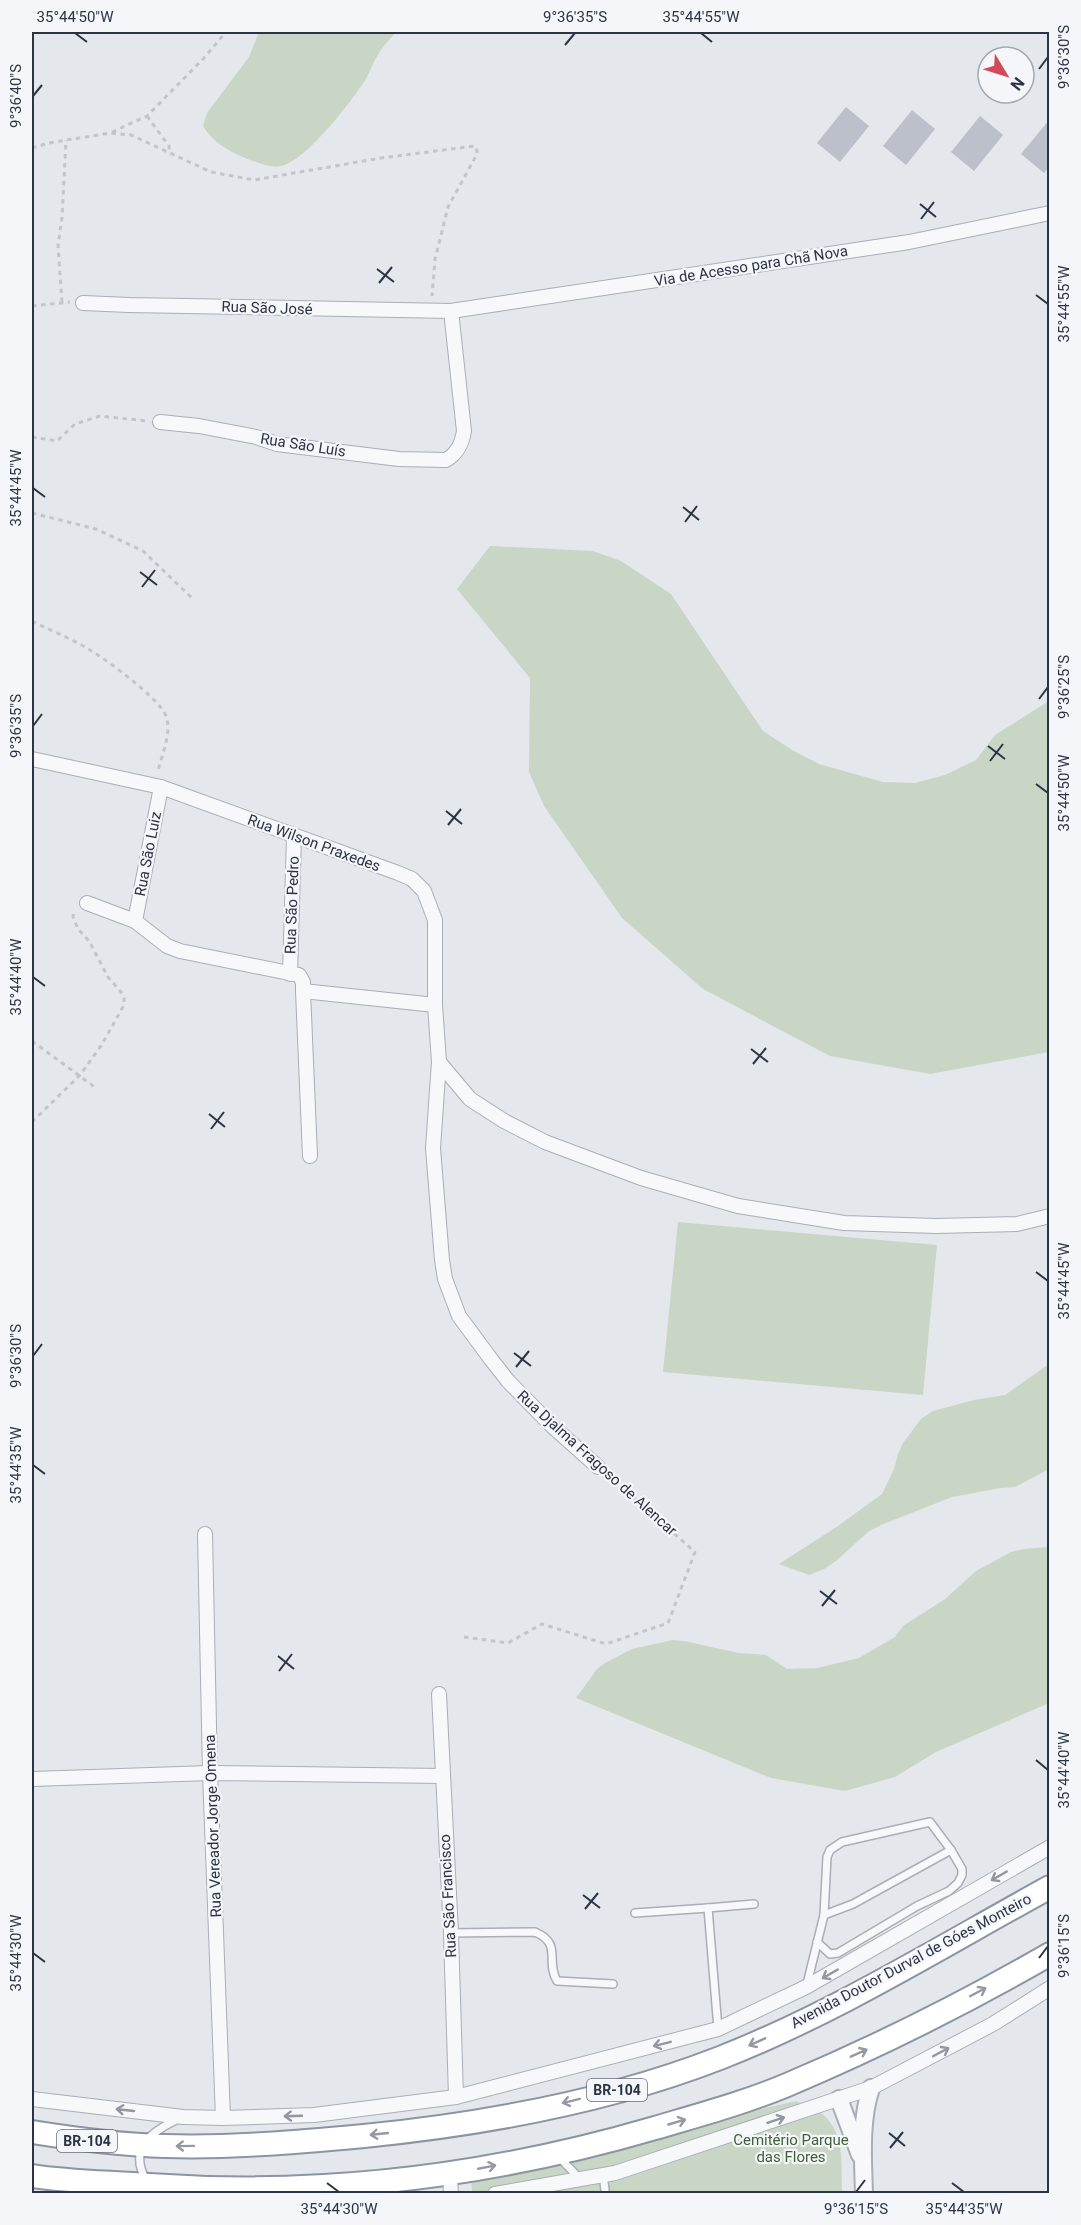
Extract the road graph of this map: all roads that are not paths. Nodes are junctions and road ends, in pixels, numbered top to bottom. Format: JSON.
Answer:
{"nodes":[{"id":1,"x":1050,"y":213,"type":"edge"},
{"id":2,"x":83,"y":303,"type":"road end"},
{"id":3,"x":451,"y":311,"type":"junction"},
{"id":4,"x":160,"y":422,"type":"road end"},
{"id":5,"x":32,"y":759,"type":"edge"},
{"id":6,"x":158,"y":786,"type":"junction"},
{"id":7,"x":294,"y":836,"type":"junction"},
{"id":8,"x":87,"y":903,"type":"road end"},
{"id":9,"x":135,"y":921,"type":"junction"},
{"id":10,"x":290,"y":974,"type":"junction"},
{"id":11,"x":303,"y":991,"type":"junction"},
{"id":12,"x":435,"y":1005,"type":"junction"},
{"id":13,"x":439,"y":1062,"type":"junction"},
{"id":14,"x":310,"y":1156,"type":"dead end"},
{"id":15,"x":1050,"y":1216,"type":"edge"},
{"id":16,"x":598,"y":1467,"type":"road end"},
{"id":17,"x":205,"y":1534,"type":"dead end"},
{"id":18,"x":439,"y":1694,"type":"dead end"},
{"id":19,"x":210,"y":1773,"type":"junction"},
{"id":20,"x":443,"y":1776,"type":"junction"},
{"id":21,"x":32,"y":1779,"type":"edge"},
{"id":22,"x":1050,"y":1847,"type":"edge"},
{"id":23,"x":951,"y":1850,"type":"junction"},
{"id":24,"x":1050,"y":1887,"type":"edge"},
{"id":25,"x":754,"y":1905,"type":"dead end"},
{"id":26,"x":708,"y":1908,"type":"junction"},
{"id":27,"x":635,"y":1913,"type":"dead end"},
{"id":28,"x":824,"y":1915,"type":"junction"},
{"id":29,"x":450,"y":1933,"type":"junction"},
{"id":30,"x":817,"y":1942,"type":"junction"},
{"id":31,"x":1050,"y":1954,"type":"edge"},
{"id":32,"x":613,"y":1984,"type":"dead end"},
{"id":33,"x":806,"y":1987,"type":"junction"},
{"id":34,"x":1050,"y":1988,"type":"edge"},
{"id":35,"x":718,"y":2029,"type":"junction"},
{"id":36,"x":870,"y":2088,"type":"junction"},
{"id":37,"x":456,"y":2097,"type":"junction"},
{"id":38,"x":839,"y":2099,"type":"junction"},
{"id":39,"x":32,"y":2100,"type":"edge"},
{"id":40,"x":183,"y":2117,"type":"junction"},
{"id":41,"x":223,"y":2118,"type":"junction"},
{"id":42,"x":32,"y":2132,"type":"edge"},
{"id":43,"x":143,"y":2145,"type":"junction"},
{"id":44,"x":555,"y":2153,"type":"junction"},
{"id":45,"x":863,"y":2162,"type":"junction"},
{"id":46,"x":603,"y":2175,"type":"junction"},
{"id":47,"x":32,"y":2176,"type":"edge"},
{"id":48,"x":580,"y":2179,"type":"junction"},
{"id":49,"x":450,"y":2184,"type":"edge"},
{"id":50,"x":153,"y":2189,"type":"edge"},
{"id":51,"x":605,"y":2190,"type":"dead end"},
{"id":52,"x":495,"y":2193,"type":"edge"},
{"id":53,"x":864,"y":2193,"type":"edge"}],
"edges":[{"from":1,"to":3,"type":"street","name":"Via de Acesso para Chã Nova"},
{"from":2,"to":3,"type":"street","name":"Rua São José"},
{"from":3,"to":4,"type":"street","name":"Rua São Luís"},
{"from":5,"to":6,"type":"street","name":"Rua Wilson Praxedes"},
{"from":6,"to":7,"type":"street","name":"Rua Wilson Praxedes"},
{"from":6,"to":9,"type":"street","name":"Rua São Luiz"},
{"from":7,"to":10,"type":"street","name":"Rua São Pedro"},
{"from":7,"to":12,"type":"street","name":"Rua Wilson Praxedes"},
{"from":8,"to":9,"type":"street"},
{"from":9,"to":10,"type":"street"},
{"from":10,"to":11,"type":"street"},
{"from":11,"to":12,"type":"street"},
{"from":11,"to":14,"type":"street"},
{"from":12,"to":13,"type":"street","name":"Rua Wilson Praxedes"},
{"from":13,"to":15,"type":"street"},
{"from":13,"to":16,"type":"street","name":"Rua Djalma Fragoso de Alencar"},
{"from":17,"to":19,"type":"street","name":"Rua Vereador Jorge Omena"},
{"from":18,"to":20,"type":"street","name":"Rua São Francisco"},
{"from":19,"to":20,"type":"street"},
{"from":19,"to":21,"type":"street"},
{"from":19,"to":41,"type":"street","name":"Rua Vereador Jorge Omena"},
{"from":20,"to":29,"type":"street","name":"Rua São Francisco"},
{"from":22,"to":33,"type":"street","one_way":true},
{"from":23,"to":28,"type":"lane"},
{"from":23,"to":28,"type":"lane"},
{"from":23,"to":30,"type":"lane"},
{"from":24,"to":43,"type":"highway","name":"Avenida Doutor Durval de Góes Monteiro","number":"BR-104","one_way":true},
{"from":25,"to":26,"type":"lane"},
{"from":26,"to":27,"type":"lane"},
{"from":26,"to":35,"type":"lane"},
{"from":28,"to":30,"type":"lane"},
{"from":29,"to":32,"type":"lane"},
{"from":29,"to":37,"type":"street","name":"Rua São Francisco"},
{"from":30,"to":33,"type":"lane"},
{"from":44,"to":31,"type":"highway","one_way":true},
{"from":33,"to":35,"type":"street"},
{"from":36,"to":34,"type":"street","one_way":true},
{"from":35,"to":37,"type":"street","one_way":true},
{"from":36,"to":38,"type":"street"},
{"from":36,"to":45,"type":"street"},
{"from":37,"to":41,"type":"street","one_way":true},
{"from":38,"to":45,"type":"street"},
{"from":46,"to":38,"type":"street","one_way":true},
{"from":40,"to":39,"type":"street","one_way":true},
{"from":40,"to":41,"type":"street"},
{"from":40,"to":43,"type":"lane"},
{"from":42,"to":43,"type":"highway","name":"Avenida Doutor Durval de Góes Monteiro","number":"BR-104"},
{"from":43,"to":50,"type":"lane"},
{"from":44,"to":48,"type":"lane"},
{"from":49,"to":44,"type":"highway","one_way":true},
{"from":45,"to":53,"type":"street"},
{"from":46,"to":48,"type":"street"},
{"from":46,"to":51,"type":"lane"},
{"from":47,"to":50,"type":"highway"},
{"from":48,"to":52,"type":"street"},
{"from":49,"to":50,"type":"highway"}]}
